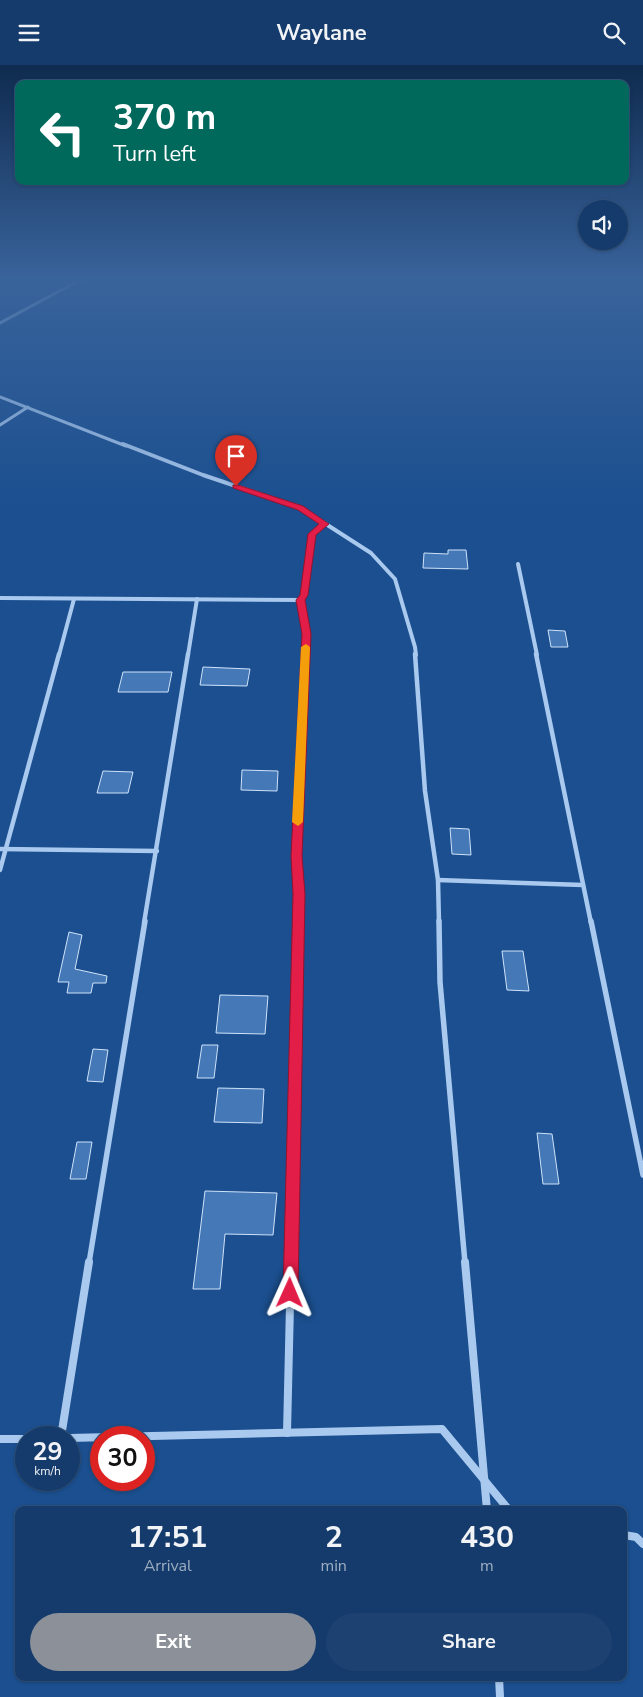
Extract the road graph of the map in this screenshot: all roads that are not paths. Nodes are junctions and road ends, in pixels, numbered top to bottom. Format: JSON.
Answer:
{"nodes":[{"id":1,"x":0,"y":397,"type":"edge"},
{"id":2,"x":28,"y":407,"type":"junction"},
{"id":3,"x":0,"y":425,"type":"edge"},
{"id":4,"x":325,"y":524,"type":"junction"},
{"id":5,"x":518,"y":564,"type":"dead end"},
{"id":6,"x":0,"y":598,"type":"edge"},
{"id":7,"x":74,"y":599,"type":"junction"},
{"id":8,"x":198,"y":599,"type":"junction"},
{"id":9,"x":301,"y":600,"type":"junction"},
{"id":10,"x":3,"y":849,"type":"edge"},
{"id":11,"x":157,"y":851,"type":"junction"},
{"id":12,"x":0,"y":870,"type":"edge"},
{"id":13,"x":438,"y":880,"type":"junction"},
{"id":14,"x":583,"y":885,"type":"junction"},
{"id":15,"x":643,"y":1175,"type":"edge"},
{"id":16,"x":63,"y":1426,"type":"edge"},
{"id":17,"x":288,"y":1433,"type":"junction"},
{"id":18,"x":80,"y":1438,"type":"edge"},
{"id":19,"x":0,"y":1439,"type":"edge"},
{"id":20,"x":15,"y":1439,"type":"edge"},
{"id":21,"x":485,"y":1481,"type":"junction"},
{"id":22,"x":487,"y":1506,"type":"edge"},
{"id":23,"x":506,"y":1506,"type":"edge"},
{"id":24,"x":627,"y":1536,"type":"edge"},
{"id":25,"x":643,"y":1544,"type":"edge"},
{"id":26,"x":499,"y":1681,"type":"edge"},
{"id":27,"x":500,"y":1697,"type":"edge"}],
"edges":[{"from":1,"to":2,"type":"street"},
{"from":2,"to":3,"type":"street"},
{"from":2,"to":4,"type":"street"},
{"from":4,"to":9,"type":"street"},
{"from":4,"to":13,"type":"street"},
{"from":5,"to":14,"type":"street"},
{"from":6,"to":7,"type":"street"},
{"from":7,"to":8,"type":"street"},
{"from":7,"to":10,"type":"street"},
{"from":8,"to":9,"type":"street"},
{"from":8,"to":11,"type":"street"},
{"from":9,"to":17,"type":"street"},
{"from":10,"to":11,"type":"street"},
{"from":10,"to":12,"type":"street"},
{"from":11,"to":16,"type":"street"},
{"from":13,"to":14,"type":"street"},
{"from":13,"to":21,"type":"street"},
{"from":14,"to":15,"type":"street"},
{"from":17,"to":18,"type":"street"},
{"from":17,"to":21,"type":"street"},
{"from":19,"to":20,"type":"street"},
{"from":21,"to":22,"type":"street"},
{"from":21,"to":23,"type":"street"},
{"from":24,"to":25,"type":"street"},
{"from":26,"to":27,"type":"street"}]}
